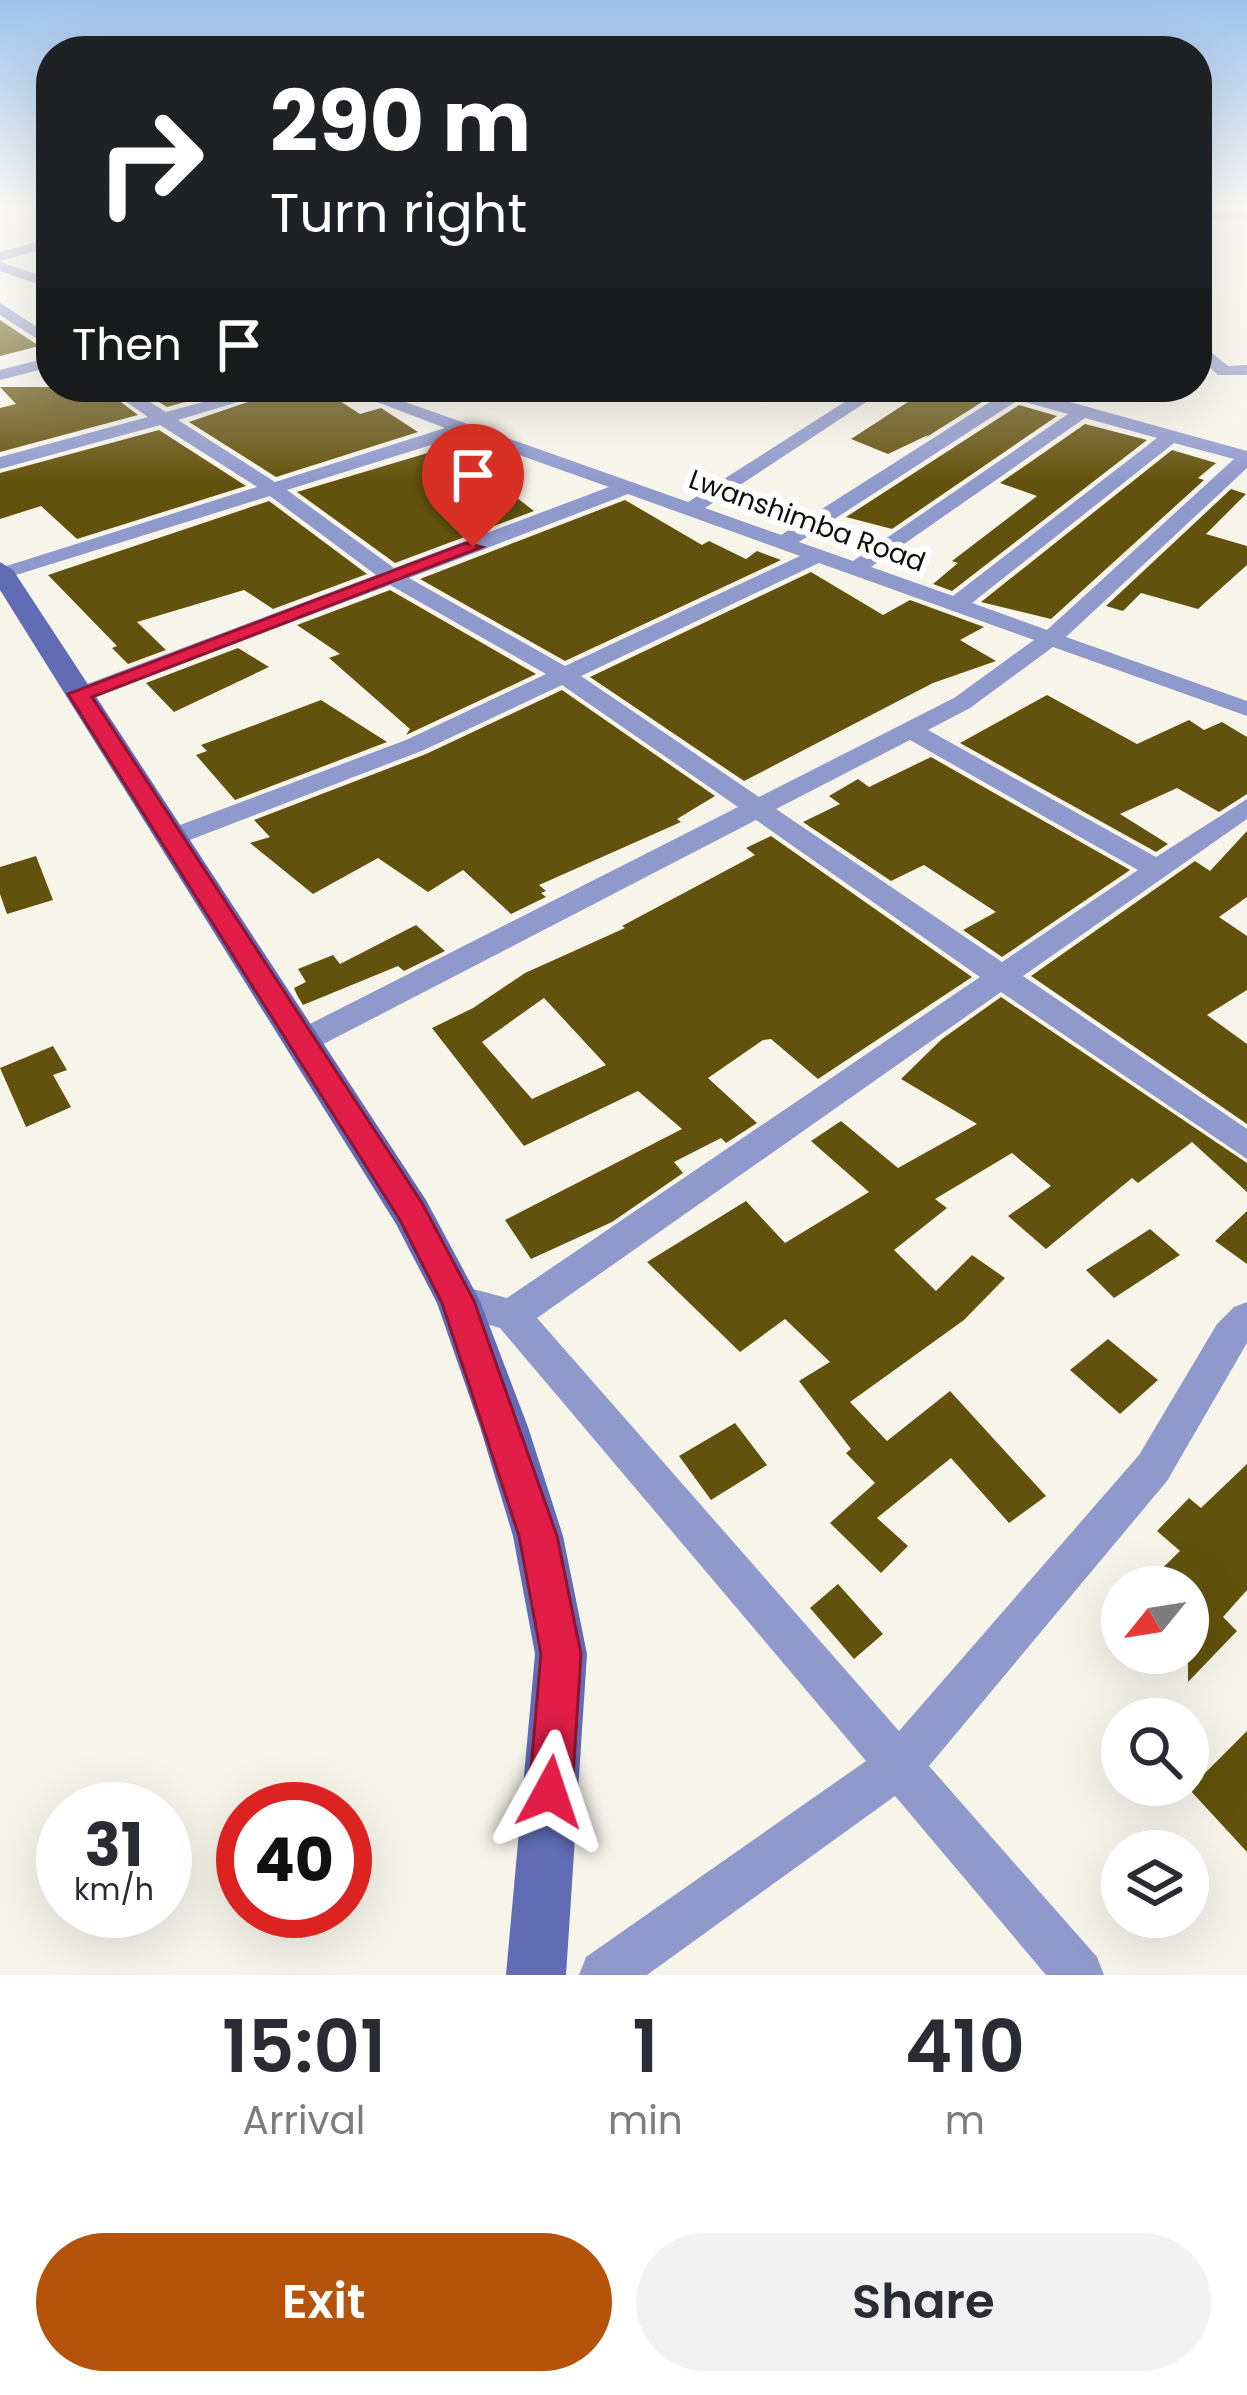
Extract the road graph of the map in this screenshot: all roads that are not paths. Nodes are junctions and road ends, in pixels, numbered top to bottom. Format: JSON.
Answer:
{"nodes":[{"id":1,"x":0,"y":308,"type":"edge"},
{"id":2,"x":36,"y":333,"type":"edge"},
{"id":3,"x":1212,"y":360,"type":"edge"},
{"id":4,"x":36,"y":366,"type":"edge"},
{"id":5,"x":1247,"y":370,"type":"edge"},
{"id":6,"x":1212,"y":371,"type":"edge"},
{"id":7,"x":1224,"y":371,"type":"junction"},
{"id":8,"x":0,"y":375,"type":"edge"},
{"id":9,"x":136,"y":402,"type":"edge"},
{"id":10,"x":224,"y":402,"type":"edge"},
{"id":11,"x":390,"y":402,"type":"edge"},
{"id":12,"x":826,"y":402,"type":"edge"},
{"id":13,"x":854,"y":402,"type":"edge"},
{"id":14,"x":1004,"y":402,"type":"edge"},
{"id":15,"x":1046,"y":402,"type":"edge"},
{"id":16,"x":1082,"y":412,"type":"junction"},
{"id":17,"x":161,"y":419,"type":"junction"},
{"id":18,"x":465,"y":428,"type":"junction"},
{"id":19,"x":1172,"y":436,"type":"junction"},
{"id":20,"x":1247,"y":458,"type":"edge"},
{"id":21,"x":0,"y":463,"type":"edge"},
{"id":22,"x":631,"y":486,"type":"junction"},
{"id":23,"x":274,"y":490,"type":"junction"},
{"id":24,"x":681,"y":504,"type":"junction"},
{"id":25,"x":785,"y":542,"type":"junction"},
{"id":26,"x":819,"y":555,"type":"junction"},
{"id":27,"x":856,"y":568,"type":"junction"},
{"id":28,"x":1,"y":572,"type":"edge"},
{"id":29,"x":394,"y":578,"type":"junction"},
{"id":30,"x":956,"y":604,"type":"junction"},
{"id":31,"x":1050,"y":639,"type":"junction"},
{"id":32,"x":564,"y":675,"type":"junction"},
{"id":33,"x":79,"y":694,"type":"junction"},
{"id":34,"x":1247,"y":709,"type":"edge"},
{"id":35,"x":914,"y":731,"type":"junction"},
{"id":36,"x":1247,"y":807,"type":"edge"},
{"id":37,"x":752,"y":808,"type":"junction"},
{"id":38,"x":173,"y":837,"type":"junction"},
{"id":39,"x":1159,"y":870,"type":"junction"},
{"id":40,"x":999,"y":974,"type":"junction"},
{"id":41,"x":302,"y":1042,"type":"junction"},
{"id":42,"x":1247,"y":1146,"type":"edge"},
{"id":43,"x":458,"y":1301,"type":"junction"},
{"id":44,"x":512,"y":1315,"type":"junction"},
{"id":45,"x":1247,"y":1318,"type":"edge"},
{"id":46,"x":900,"y":1765,"type":"junction"},
{"id":47,"x":536,"y":1975,"type":"edge"},
{"id":48,"x":604,"y":1975,"type":"edge"},
{"id":49,"x":1079,"y":1975,"type":"edge"}],
"edges":[{"from":1,"to":2,"type":"street"},
{"from":3,"to":7,"type":"street"},
{"from":4,"to":8,"type":"street"},
{"from":5,"to":7,"type":"street"},
{"from":6,"to":7,"type":"street"},
{"from":9,"to":17,"type":"street"},
{"from":10,"to":17,"type":"street"},
{"from":11,"to":18,"type":"street","name":"Lwanshimba Road"},
{"from":12,"to":24,"type":"street"},
{"from":13,"to":24,"type":"street"},
{"from":14,"to":25,"type":"street"},
{"from":15,"to":16,"type":"street"},
{"from":16,"to":19,"type":"street"},
{"from":16,"to":27,"type":"street"},
{"from":17,"to":21,"type":"street"},
{"from":17,"to":23,"type":"street"},
{"from":18,"to":22,"type":"street","name":"Lwanshimba Road"},
{"from":18,"to":23,"type":"street"},
{"from":19,"to":20,"type":"street"},
{"from":19,"to":30,"type":"street"},
{"from":20,"to":31,"type":"street"},
{"from":22,"to":24,"type":"street","name":"Lwanshimba Road"},
{"from":22,"to":29,"type":"street"},
{"from":23,"to":28,"type":"street"},
{"from":23,"to":29,"type":"street"},
{"from":24,"to":25,"type":"street","name":"Lwanshimba Road"},
{"from":25,"to":26,"type":"street","name":"Lwanshimba Road"},
{"from":26,"to":27,"type":"street","name":"Lwanshimba Road"},
{"from":26,"to":32,"type":"street"},
{"from":27,"to":30,"type":"street","name":"Lwanshimba Road"},
{"from":28,"to":33,"type":"street"},
{"from":29,"to":32,"type":"street"},
{"from":29,"to":33,"type":"street"},
{"from":30,"to":31,"type":"street","name":"Lwanshimba Road"},
{"from":31,"to":34,"type":"street","name":"Lwanshimba Road"},
{"from":31,"to":35,"type":"street"},
{"from":32,"to":37,"type":"street"},
{"from":32,"to":38,"type":"street"},
{"from":33,"to":38,"type":"street"},
{"from":35,"to":37,"type":"street"},
{"from":35,"to":39,"type":"street"},
{"from":36,"to":39,"type":"street"},
{"from":37,"to":40,"type":"street"},
{"from":37,"to":41,"type":"street"},
{"from":38,"to":41,"type":"street"},
{"from":39,"to":40,"type":"street"},
{"from":40,"to":42,"type":"street"},
{"from":40,"to":44,"type":"street"},
{"from":41,"to":43,"type":"street"},
{"from":43,"to":44,"type":"street"},
{"from":43,"to":47,"type":"street"},
{"from":44,"to":46,"type":"street"},
{"from":45,"to":46,"type":"street"},
{"from":46,"to":48,"type":"street"},
{"from":46,"to":49,"type":"street"}]}
